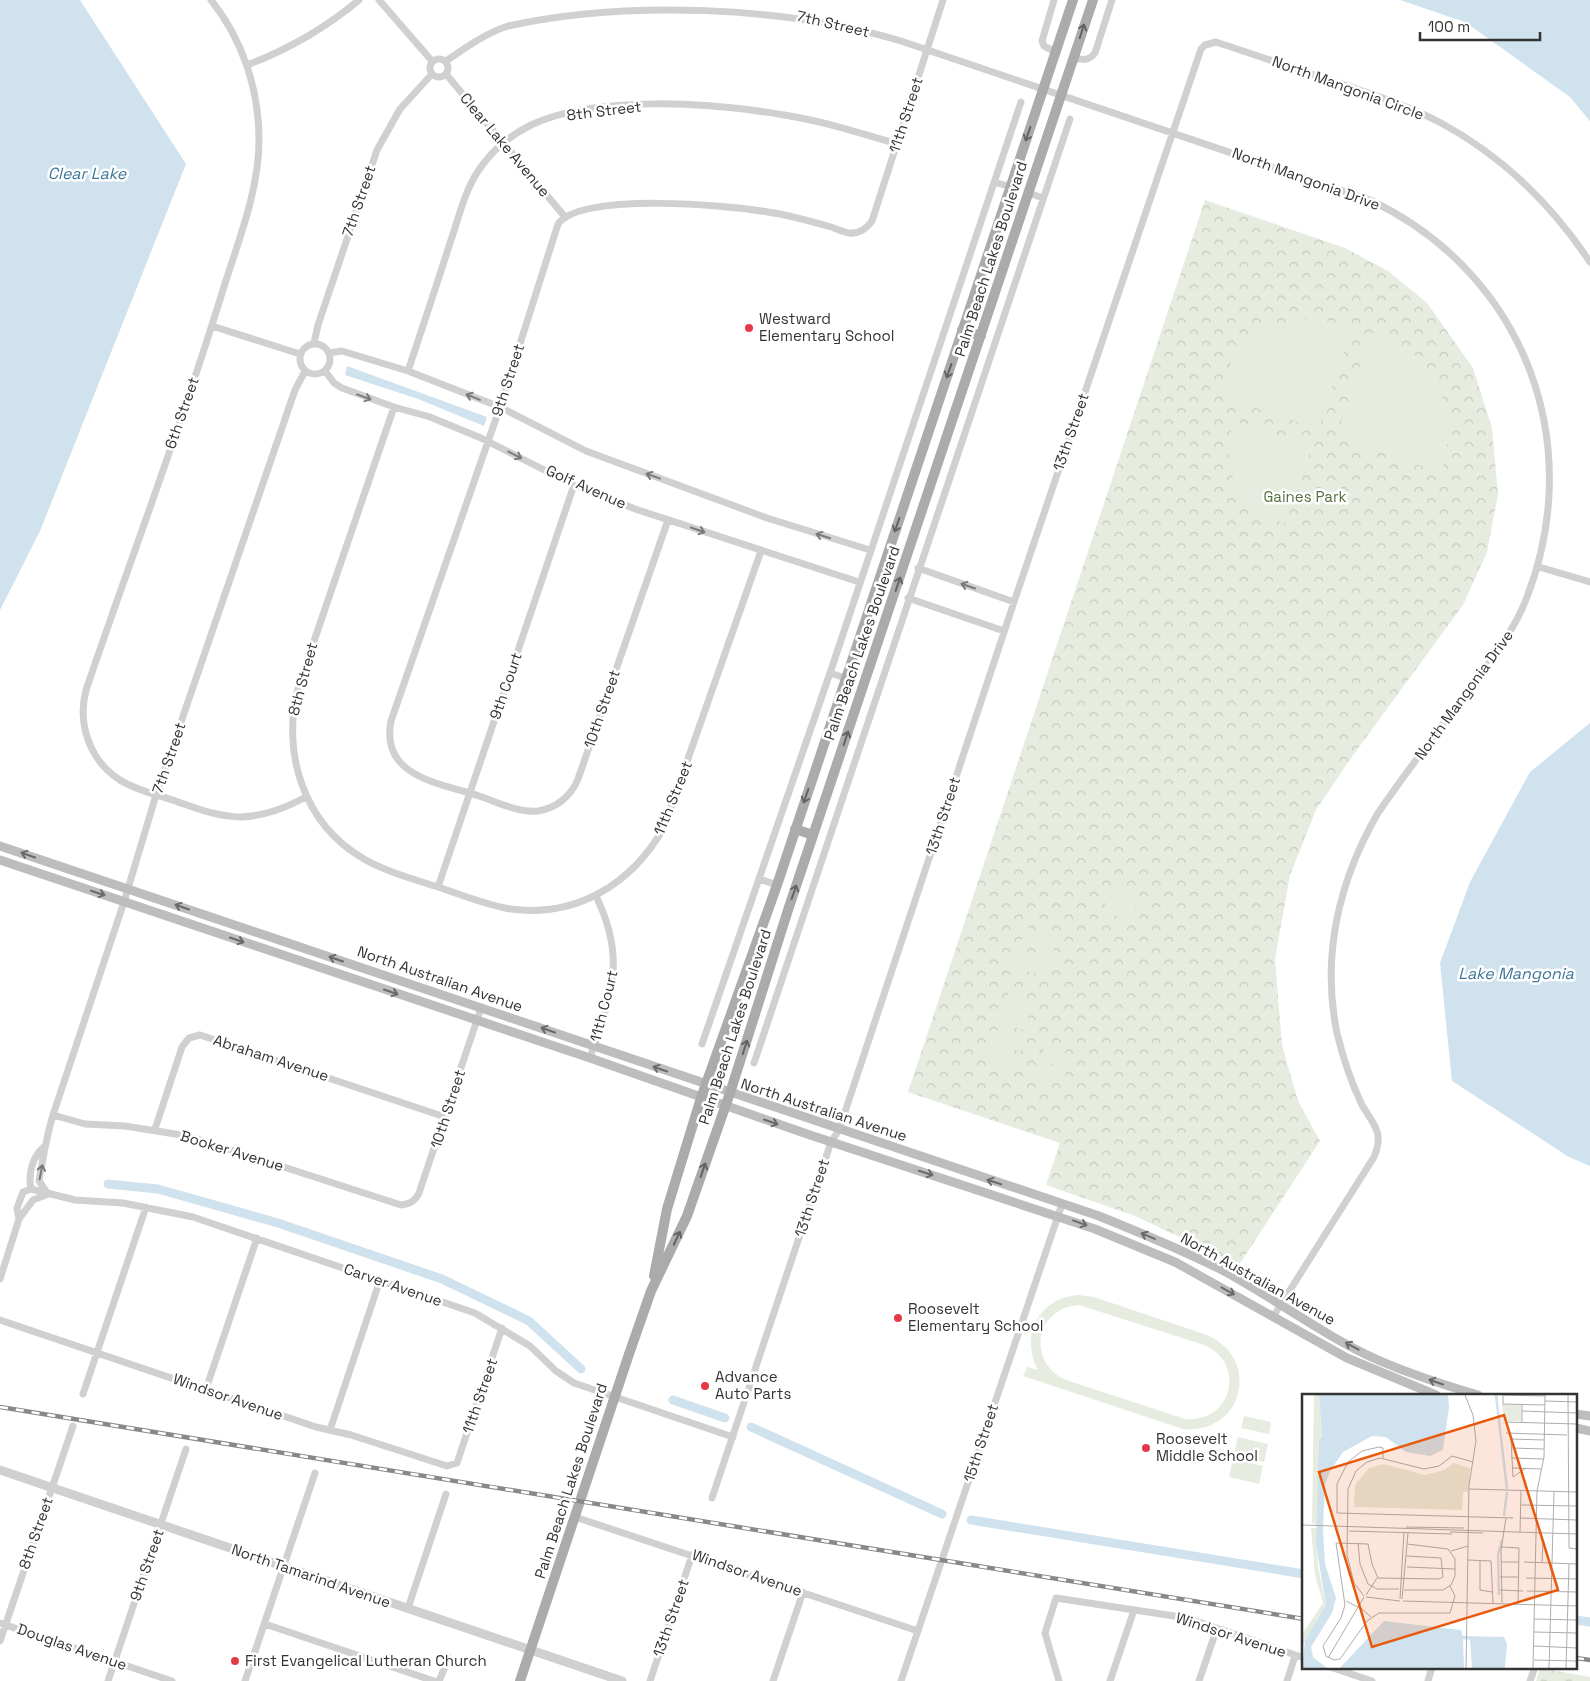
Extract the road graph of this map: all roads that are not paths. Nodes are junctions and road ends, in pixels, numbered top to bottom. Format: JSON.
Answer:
{"nodes":[{"id":1,"x":212,"y":0,"type":"edge"},
{"id":2,"x":359,"y":0,"type":"edge"},
{"id":3,"x":379,"y":0,"type":"edge"},
{"id":4,"x":943,"y":0,"type":"edge"},
{"id":5,"x":1054,"y":0,"type":"edge"},
{"id":6,"x":1073,"y":0,"type":"edge"},
{"id":7,"x":1093,"y":0,"type":"edge"},
{"id":8,"x":1112,"y":0,"type":"edge"},
{"id":9,"x":927,"y":50,"type":"junction"},
{"id":10,"x":1056,"y":52,"type":"junction"},
{"id":11,"x":1074,"y":58,"type":"junction"},
{"id":12,"x":432,"y":61,"type":"junction"},
{"id":13,"x":446,"y":61,"type":"junction"},
{"id":14,"x":247,"y":65,"type":"junction"},
{"id":15,"x":432,"y":74,"type":"junction"},
{"id":16,"x":446,"y":74,"type":"junction"},
{"id":17,"x":1044,"y":88,"type":"junction"},
{"id":18,"x":1062,"y":94,"type":"junction"},
{"id":19,"x":1021,"y":102,"type":"dead end"},
{"id":20,"x":1070,"y":119,"type":"dead end"},
{"id":21,"x":1172,"y":132,"type":"junction"},
{"id":22,"x":504,"y":143,"type":"junction"},
{"id":23,"x":897,"y":144,"type":"junction"},
{"id":24,"x":994,"y":182,"type":"junction"},
{"id":25,"x":1011,"y":187,"type":"junction"},
{"id":26,"x":1029,"y":193,"type":"junction"},
{"id":27,"x":1043,"y":198,"type":"junction"},
{"id":28,"x":565,"y":217,"type":"junction"},
{"id":29,"x":1590,"y":262,"type":"edge"},
{"id":30,"x":212,"y":326,"type":"junction"},
{"id":31,"x":962,"y":330,"type":"junction"},
{"id":32,"x":981,"y":336,"type":"junction"},
{"id":33,"x":314,"y":344,"type":"junction"},
{"id":34,"x":329,"y":353,"type":"junction"},
{"id":35,"x":300,"y":354,"type":"junction"},
{"id":36,"x":305,"y":371,"type":"junction"},
{"id":37,"x":325,"y":371,"type":"junction"},
{"id":38,"x":408,"y":371,"type":"junction"},
{"id":39,"x":394,"y":407,"type":"junction"},
{"id":40,"x":500,"y":407,"type":"junction"},
{"id":41,"x":488,"y":441,"type":"junction"},
{"id":42,"x":574,"y":485,"type":"junction"},
{"id":43,"x":668,"y":520,"type":"junction"},
{"id":44,"x":870,"y":550,"type":"junction"},
{"id":45,"x":761,"y":551,"type":"junction"},
{"id":46,"x":1539,"y":567,"type":"junction"},
{"id":47,"x":918,"y":568,"type":"junction"},
{"id":48,"x":859,"y":582,"type":"junction"},
{"id":49,"x":1590,"y":582,"type":"edge"},
{"id":50,"x":908,"y":598,"type":"junction"},
{"id":51,"x":1014,"y":602,"type":"junction"},
{"id":52,"x":1004,"y":631,"type":"junction"},
{"id":53,"x":830,"y":674,"type":"junction"},
{"id":54,"x":845,"y":678,"type":"junction"},
{"id":55,"x":863,"y":685,"type":"junction"},
{"id":56,"x":878,"y":690,"type":"junction"},
{"id":57,"x":469,"y":794,"type":"junction"},
{"id":58,"x":156,"y":795,"type":"junction"},
{"id":59,"x":306,"y":797,"type":"junction"},
{"id":60,"x":795,"y":829,"type":"junction"},
{"id":61,"x":813,"y":835,"type":"junction"},
{"id":62,"x":0,"y":846,"type":"edge"},
{"id":63,"x":0,"y":860,"type":"edge"},
{"id":64,"x":760,"y":879,"type":"junction"},
{"id":65,"x":777,"y":885,"type":"junction"},
{"id":66,"x":438,"y":887,"type":"junction"},
{"id":67,"x":128,"y":889,"type":"junction"},
{"id":68,"x":596,"y":896,"type":"junction"},
{"id":69,"x":124,"y":902,"type":"junction"},
{"id":70,"x":763,"y":994,"type":"junction"},
{"id":71,"x":776,"y":997,"type":"junction"},
{"id":72,"x":481,"y":1008,"type":"junction"},
{"id":73,"x":477,"y":1021,"type":"junction"},
{"id":74,"x":702,"y":1044,"type":"dead end"},
{"id":75,"x":594,"y":1046,"type":"junction"},
{"id":76,"x":590,"y":1058,"type":"junction"},
{"id":77,"x":754,"y":1063,"type":"dead end"},
{"id":78,"x":706,"y":1085,"type":"junction"},
{"id":79,"x":730,"y":1093,"type":"junction"},
{"id":80,"x":701,"y":1098,"type":"junction"},
{"id":81,"x":725,"y":1106,"type":"junction"},
{"id":82,"x":53,"y":1115,"type":"junction"},
{"id":83,"x":445,"y":1116,"type":"junction"},
{"id":84,"x":155,"y":1130,"type":"junction"},
{"id":85,"x":840,"y":1130,"type":"junction"},
{"id":86,"x":831,"y":1142,"type":"junction"},
{"id":87,"x":44,"y":1148,"type":"junction"},
{"id":88,"x":31,"y":1189,"type":"junction"},
{"id":89,"x":48,"y":1194,"type":"junction"},
{"id":90,"x":407,"y":1204,"type":"joint"},
{"id":91,"x":1062,"y":1204,"type":"junction"},
{"id":92,"x":146,"y":1207,"type":"junction"},
{"id":93,"x":1058,"y":1215,"type":"junction"},
{"id":94,"x":19,"y":1219,"type":"junction"},
{"id":95,"x":257,"y":1238,"type":"junction"},
{"id":96,"x":0,"y":1279,"type":"edge"},
{"id":97,"x":380,"y":1280,"type":"junction"},
{"id":98,"x":651,"y":1291,"type":"junction"},
{"id":99,"x":1281,"y":1305,"type":"junction"},
{"id":100,"x":1274,"y":1317,"type":"junction"},
{"id":101,"x":0,"y":1320,"type":"edge"},
{"id":102,"x":502,"y":1328,"type":"junction"},
{"id":103,"x":97,"y":1353,"type":"junction"},
{"id":104,"x":206,"y":1389,"type":"junction"},
{"id":105,"x":83,"y":1394,"type":"dead end"},
{"id":106,"x":1434,"y":1394,"type":"edge"},
{"id":107,"x":1475,"y":1394,"type":"edge"},
{"id":108,"x":615,"y":1398,"type":"junction"},
{"id":109,"x":73,"y":1426,"type":"dead end"},
{"id":110,"x":330,"y":1430,"type":"junction"},
{"id":111,"x":733,"y":1437,"type":"junction"},
{"id":112,"x":186,"y":1448,"type":"dead end"},
{"id":113,"x":457,"y":1463,"type":"joint"},
{"id":114,"x":0,"y":1470,"type":"edge"},
{"id":115,"x":315,"y":1473,"type":"dead end"},
{"id":116,"x":52,"y":1488,"type":"junction"},
{"id":117,"x":446,"y":1494,"type":"dead end"},
{"id":118,"x":712,"y":1498,"type":"dead end"},
{"id":119,"x":575,"y":1517,"type":"junction"},
{"id":120,"x":160,"y":1525,"type":"junction"},
{"id":121,"x":692,"y":1555,"type":"junction"},
{"id":122,"x":284,"y":1566,"type":"junction"},
{"id":123,"x":803,"y":1592,"type":"junction"},
{"id":124,"x":408,"y":1608,"type":"junction"},
{"id":125,"x":1134,"y":1610,"type":"junction"},
{"id":126,"x":3,"y":1623,"type":"edge"},
{"id":127,"x":264,"y":1624,"type":"junction"},
{"id":128,"x":1217,"y":1628,"type":"junction"},
{"id":129,"x":918,"y":1631,"type":"junction"},
{"id":130,"x":0,"y":1641,"type":"edge"},
{"id":131,"x":530,"y":1650,"type":"junction"},
{"id":132,"x":1295,"y":1656,"type":"junction"},
{"id":133,"x":449,"y":1658,"type":"dead end"},
{"id":134,"x":1302,"y":1658,"type":"edge"},
{"id":135,"x":114,"y":1661,"type":"junction"},
{"id":136,"x":1333,"y":1668,"type":"edge"},
{"id":137,"x":1432,"y":1668,"type":"edge"},
{"id":138,"x":1534,"y":1670,"type":"dead end"},
{"id":139,"x":108,"y":1681,"type":"edge"},
{"id":140,"x":172,"y":1681,"type":"edge"},
{"id":141,"x":245,"y":1681,"type":"edge"},
{"id":142,"x":434,"y":1681,"type":"edge"},
{"id":143,"x":440,"y":1681,"type":"edge"},
{"id":144,"x":520,"y":1681,"type":"edge"},
{"id":145,"x":622,"y":1681,"type":"edge"},
{"id":146,"x":650,"y":1681,"type":"edge"},
{"id":147,"x":773,"y":1681,"type":"edge"},
{"id":148,"x":901,"y":1681,"type":"edge"},
{"id":149,"x":1059,"y":1681,"type":"edge"},
{"id":150,"x":1110,"y":1681,"type":"edge"},
{"id":151,"x":1198,"y":1681,"type":"edge"},
{"id":152,"x":1287,"y":1681,"type":"edge"},
{"id":153,"x":1372,"y":1681,"type":"edge"},
{"id":154,"x":1428,"y":1681,"type":"edge"},
{"id":155,"x":1530,"y":1681,"type":"edge"}],
"edges":[{"from":1,"to":14,"type":"street","name":"6th Street"},
{"from":2,"to":14,"type":"street"},
{"from":3,"to":12,"type":"street"},
{"from":4,"to":9,"type":"street","name":"11th Street"},
{"from":5,"to":10,"type":"street"},
{"from":6,"to":10,"type":"main road","name":"Palm Beach Lakes Boulevard"},
{"from":11,"to":7,"type":"main road","name":"Palm Beach Lakes Boulevard","one_way":true},
{"from":8,"to":11,"type":"street"},
{"from":9,"to":13,"type":"street","name":"7th Street"},
{"from":9,"to":17,"type":"street","name":"7th Street"},
{"from":9,"to":23,"type":"street","name":"11th Street"},
{"from":10,"to":17,"type":"main road","name":"Palm Beach Lakes Boulevard"},
{"from":11,"to":18,"type":"main road","name":"Palm Beach Lakes Boulevard"},
{"from":12,"to":13,"type":"street"},
{"from":12,"to":15,"type":"street"},
{"from":13,"to":16,"type":"street"},
{"from":14,"to":30,"type":"street","name":"6th Street"},
{"from":15,"to":16,"type":"street"},
{"from":15,"to":33,"type":"street","name":"7th Street"},
{"from":16,"to":22,"type":"street","name":"Clear Lake Avenue"},
{"from":17,"to":18,"type":"street","name":"North Mangonia Drive"},
{"from":17,"to":25,"type":"main road","name":"Palm Beach Lakes Boulevard","one_way":true},
{"from":18,"to":21,"type":"street","name":"North Mangonia Drive"},
{"from":18,"to":26,"type":"main road","name":"Palm Beach Lakes Boulevard"},
{"from":19,"to":24,"type":"street"},
{"from":20,"to":27,"type":"street"},
{"from":21,"to":29,"type":"street","name":"North Mangonia Circle"},
{"from":21,"to":46,"type":"street","name":"North Mangonia Drive"},
{"from":21,"to":51,"type":"street","name":"13th Street"},
{"from":22,"to":23,"type":"street","name":"8th Street"},
{"from":22,"to":28,"type":"street","name":"Clear Lake Avenue"},
{"from":22,"to":38,"type":"street","name":"8th Street"},
{"from":23,"to":28,"type":"street","name":"11th Street"},
{"from":24,"to":25,"type":"street"},
{"from":24,"to":44,"type":"street"},
{"from":25,"to":31,"type":"main road","name":"Palm Beach Lakes Boulevard"},
{"from":26,"to":27,"type":"street"},
{"from":26,"to":32,"type":"main road","name":"Palm Beach Lakes Boulevard"},
{"from":27,"to":47,"type":"street"},
{"from":28,"to":40,"type":"street","name":"9th Street"},
{"from":30,"to":35,"type":"street"},
{"from":30,"to":58,"type":"street","name":"6th Street"},
{"from":31,"to":32,"type":"main road"},
{"from":31,"to":54,"type":"main road","name":"Palm Beach Lakes Boulevard","one_way":true},
{"from":55,"to":32,"type":"main road","name":"Palm Beach Lakes Boulevard","one_way":true},
{"from":33,"to":34,"type":"street"},
{"from":33,"to":35,"type":"street"},
{"from":34,"to":37,"type":"street"},
{"from":34,"to":38,"type":"street"},
{"from":35,"to":36,"type":"street"},
{"from":36,"to":37,"type":"street"},
{"from":36,"to":58,"type":"street","name":"7th Street"},
{"from":37,"to":39,"type":"street","name":"Golf Avenue","one_way":true},
{"from":40,"to":38,"type":"street","one_way":true},
{"from":39,"to":41,"type":"street","name":"Golf Avenue"},
{"from":39,"to":59,"type":"street","name":"8th Street"},
{"from":40,"to":41,"type":"street","name":"9th Street"},
{"from":44,"to":40,"type":"street","one_way":true},
{"from":41,"to":42,"type":"street","name":"Golf Avenue","one_way":true},
{"from":41,"to":57,"type":"street","name":"9th Street"},
{"from":42,"to":43,"type":"street","name":"Golf Avenue"},
{"from":42,"to":57,"type":"street","name":"9th Court"},
{"from":43,"to":45,"type":"street","name":"Golf Avenue","one_way":true},
{"from":43,"to":57,"type":"street","name":"10th Street"},
{"from":44,"to":48,"type":"street"},
{"from":45,"to":48,"type":"street","name":"Golf Avenue"},
{"from":45,"to":68,"type":"street","name":"11th Street"},
{"from":46,"to":49,"type":"street"},
{"from":46,"to":99,"type":"street","name":"North Mangonia Drive"},
{"from":47,"to":50,"type":"street"},
{"from":51,"to":47,"type":"street","one_way":true},
{"from":48,"to":53,"type":"street"},
{"from":50,"to":52,"type":"street"},
{"from":50,"to":56,"type":"street"},
{"from":51,"to":52,"type":"street","name":"13th Street"},
{"from":52,"to":85,"type":"street","name":"13th Street"},
{"from":53,"to":54,"type":"street"},
{"from":53,"to":64,"type":"street"},
{"from":54,"to":60,"type":"main road","name":"Palm Beach Lakes Boulevard","one_way":true},
{"from":55,"to":56,"type":"street"},
{"from":61,"to":55,"type":"main road","name":"Palm Beach Lakes Boulevard","one_way":true},
{"from":56,"to":71,"type":"street"},
{"from":57,"to":66,"type":"street","name":"9th Court"},
{"from":58,"to":59,"type":"street","name":"6th Street"},
{"from":58,"to":67,"type":"street","name":"7th Street"},
{"from":59,"to":66,"type":"street","name":"8th Street"},
{"from":60,"to":61,"type":"main road"},
{"from":60,"to":65,"type":"main road","name":"Palm Beach Lakes Boulevard"},
{"from":70,"to":61,"type":"main road","name":"Palm Beach Lakes Boulevard","one_way":true},
{"from":67,"to":62,"type":"main road","name":"North Australian Avenue","one_way":true},
{"from":63,"to":69,"type":"main road","name":"North Australian Avenue","one_way":true},
{"from":64,"to":65,"type":"street"},
{"from":64,"to":74,"type":"street"},
{"from":65,"to":78,"type":"main road","name":"Palm Beach Lakes Boulevard"},
{"from":66,"to":68,"type":"street","name":"11th Street"},
{"from":67,"to":69,"type":"street","name":"7th Street"},
{"from":72,"to":67,"type":"main road","name":"North Australian Avenue","one_way":true},
{"from":68,"to":75,"type":"street","name":"11th Court"},
{"from":69,"to":73,"type":"main road","name":"North Australian Avenue","one_way":true},
{"from":69,"to":82,"type":"street","name":"7th Street"},
{"from":70,"to":71,"type":"street"},
{"from":79,"to":70,"type":"main road","name":"Palm Beach Lakes Boulevard","one_way":true},
{"from":71,"to":77,"type":"street"},
{"from":72,"to":73,"type":"street","name":"10th Street"},
{"from":75,"to":72,"type":"main road","name":"North Australian Avenue","one_way":true},
{"from":73,"to":76,"type":"main road","name":"North Australian Avenue"},
{"from":73,"to":83,"type":"street","name":"10th Street"},
{"from":75,"to":76,"type":"street","name":"11th Court"},
{"from":78,"to":75,"type":"main road","name":"North Australian Avenue","one_way":true},
{"from":76,"to":80,"type":"main road","name":"North Australian Avenue"},
{"from":78,"to":79,"type":"main road","name":"North Australian Avenue"},
{"from":78,"to":80,"type":"main road","name":"Palm Beach Lakes Boulevard"},
{"from":79,"to":81,"type":"main road","name":"Palm Beach Lakes Boulevard"},
{"from":79,"to":85,"type":"main road","name":"North Australian Avenue"},
{"from":80,"to":81,"type":"main road","name":"North Australian Avenue"},
{"from":80,"to":98,"type":"main road","name":"Palm Beach Lakes Boulevard"},
{"from":81,"to":86,"type":"main road","name":"North Australian Avenue","one_way":true},
{"from":98,"to":81,"type":"main road","name":"Palm Beach Lakes Boulevard","one_way":true},
{"from":82,"to":84,"type":"street","name":"Booker Avenue"},
{"from":82,"to":87,"type":"street","name":"7th Street"},
{"from":83,"to":84,"type":"street","name":"Abraham Avenue"},
{"from":83,"to":90,"type":"street","name":"10th Street"},
{"from":84,"to":90,"type":"street","name":"Booker Avenue"},
{"from":85,"to":86,"type":"street","name":"13th Street"},
{"from":91,"to":85,"type":"main road","name":"North Australian Avenue","one_way":true},
{"from":86,"to":93,"type":"main road","name":"North Australian Avenue","one_way":true},
{"from":86,"to":111,"type":"street","name":"13th Street"},
{"from":87,"to":88,"type":"street","name":"7th Street"},
{"from":89,"to":87,"type":"street","name":"7th Street","one_way":true},
{"from":88,"to":89,"type":"street","name":"Carver Avenue"},
{"from":88,"to":94,"type":"street"},
{"from":89,"to":92,"type":"street","name":"Carver Avenue"},
{"from":89,"to":94,"type":"street"},
{"from":91,"to":93,"type":"street","name":"15th Street"},
{"from":99,"to":91,"type":"main road","name":"North Australian Avenue","one_way":true},
{"from":92,"to":95,"type":"street","name":"Carver Avenue"},
{"from":92,"to":103,"type":"street"},
{"from":93,"to":100,"type":"main road","name":"North Australian Avenue","one_way":true},
{"from":93,"to":129,"type":"street","name":"15th Street"},
{"from":94,"to":96,"type":"street"},
{"from":95,"to":97,"type":"street","name":"Carver Avenue"},
{"from":95,"to":104,"type":"street"},
{"from":97,"to":102,"type":"street","name":"Carver Avenue"},
{"from":97,"to":110,"type":"street"},
{"from":98,"to":108,"type":"main road","name":"Palm Beach Lakes Boulevard"},
{"from":99,"to":100,"type":"street","name":"North Mangonia Drive"},
{"from":107,"to":99,"type":"main road","name":"North Australian Avenue","one_way":true},
{"from":100,"to":106,"type":"main road","name":"North Australian Avenue"},
{"from":101,"to":103,"type":"street","name":"Windsor Avenue"},
{"from":102,"to":108,"type":"street","name":"Carver Avenue"},
{"from":102,"to":113,"type":"street","name":"11th Street"},
{"from":103,"to":104,"type":"street","name":"Windsor Avenue"},
{"from":103,"to":105,"type":"street"},
{"from":104,"to":110,"type":"street","name":"Windsor Avenue"},
{"from":108,"to":111,"type":"street","name":"Carver Avenue"},
{"from":108,"to":119,"type":"main road","name":"Palm Beach Lakes Boulevard"},
{"from":109,"to":116,"type":"street","name":"8th Street"},
{"from":110,"to":113,"type":"street","name":"Windsor Avenue"},
{"from":111,"to":118,"type":"street","name":"13th Street"},
{"from":112,"to":120,"type":"street","name":"9th Street"},
{"from":114,"to":116,"type":"street","name":"North Tamarind Avenue"},
{"from":115,"to":122,"type":"street"},
{"from":116,"to":120,"type":"street","name":"North Tamarind Avenue"},
{"from":116,"to":126,"type":"street","name":"8th Street"},
{"from":117,"to":124,"type":"street"},
{"from":119,"to":121,"type":"street","name":"Windsor Avenue"},
{"from":119,"to":131,"type":"main road","name":"Palm Beach Lakes Boulevard"},
{"from":120,"to":122,"type":"street","name":"North Tamarind Avenue"},
{"from":120,"to":135,"type":"street","name":"9th Street"},
{"from":121,"to":123,"type":"street","name":"Windsor Avenue"},
{"from":121,"to":146,"type":"street","name":"13th Street"},
{"from":122,"to":124,"type":"street","name":"North Tamarind Avenue"},
{"from":122,"to":127,"type":"street"},
{"from":123,"to":129,"type":"street","name":"Windsor Avenue"},
{"from":123,"to":147,"type":"street"},
{"from":124,"to":131,"type":"street","name":"North Tamarind Avenue"},
{"from":125,"to":128,"type":"street","name":"Windsor Avenue"},
{"from":125,"to":149,"type":"street","name":"Windsor Avenue"},
{"from":125,"to":150,"type":"street"},
{"from":126,"to":130,"type":"street","name":"8th Street"},
{"from":126,"to":135,"type":"street","name":"Douglas Avenue"},
{"from":127,"to":141,"type":"street"},
{"from":127,"to":142,"type":"street"},
{"from":128,"to":132,"type":"street","name":"Windsor Avenue"},
{"from":128,"to":151,"type":"street"},
{"from":129,"to":148,"type":"street","name":"15th Street"},
{"from":131,"to":144,"type":"main road","name":"Palm Beach Lakes Boulevard"},
{"from":131,"to":145,"type":"street","name":"North Tamarind Avenue"},
{"from":132,"to":134,"type":"street","name":"Windsor Avenue"},
{"from":132,"to":152,"type":"street"},
{"from":133,"to":143,"type":"street"},
{"from":135,"to":139,"type":"street","name":"9th Street"},
{"from":135,"to":140,"type":"street","name":"Douglas Avenue"},
{"from":136,"to":153,"type":"street"},
{"from":137,"to":154,"type":"street"},
{"from":138,"to":155,"type":"street"}]}
